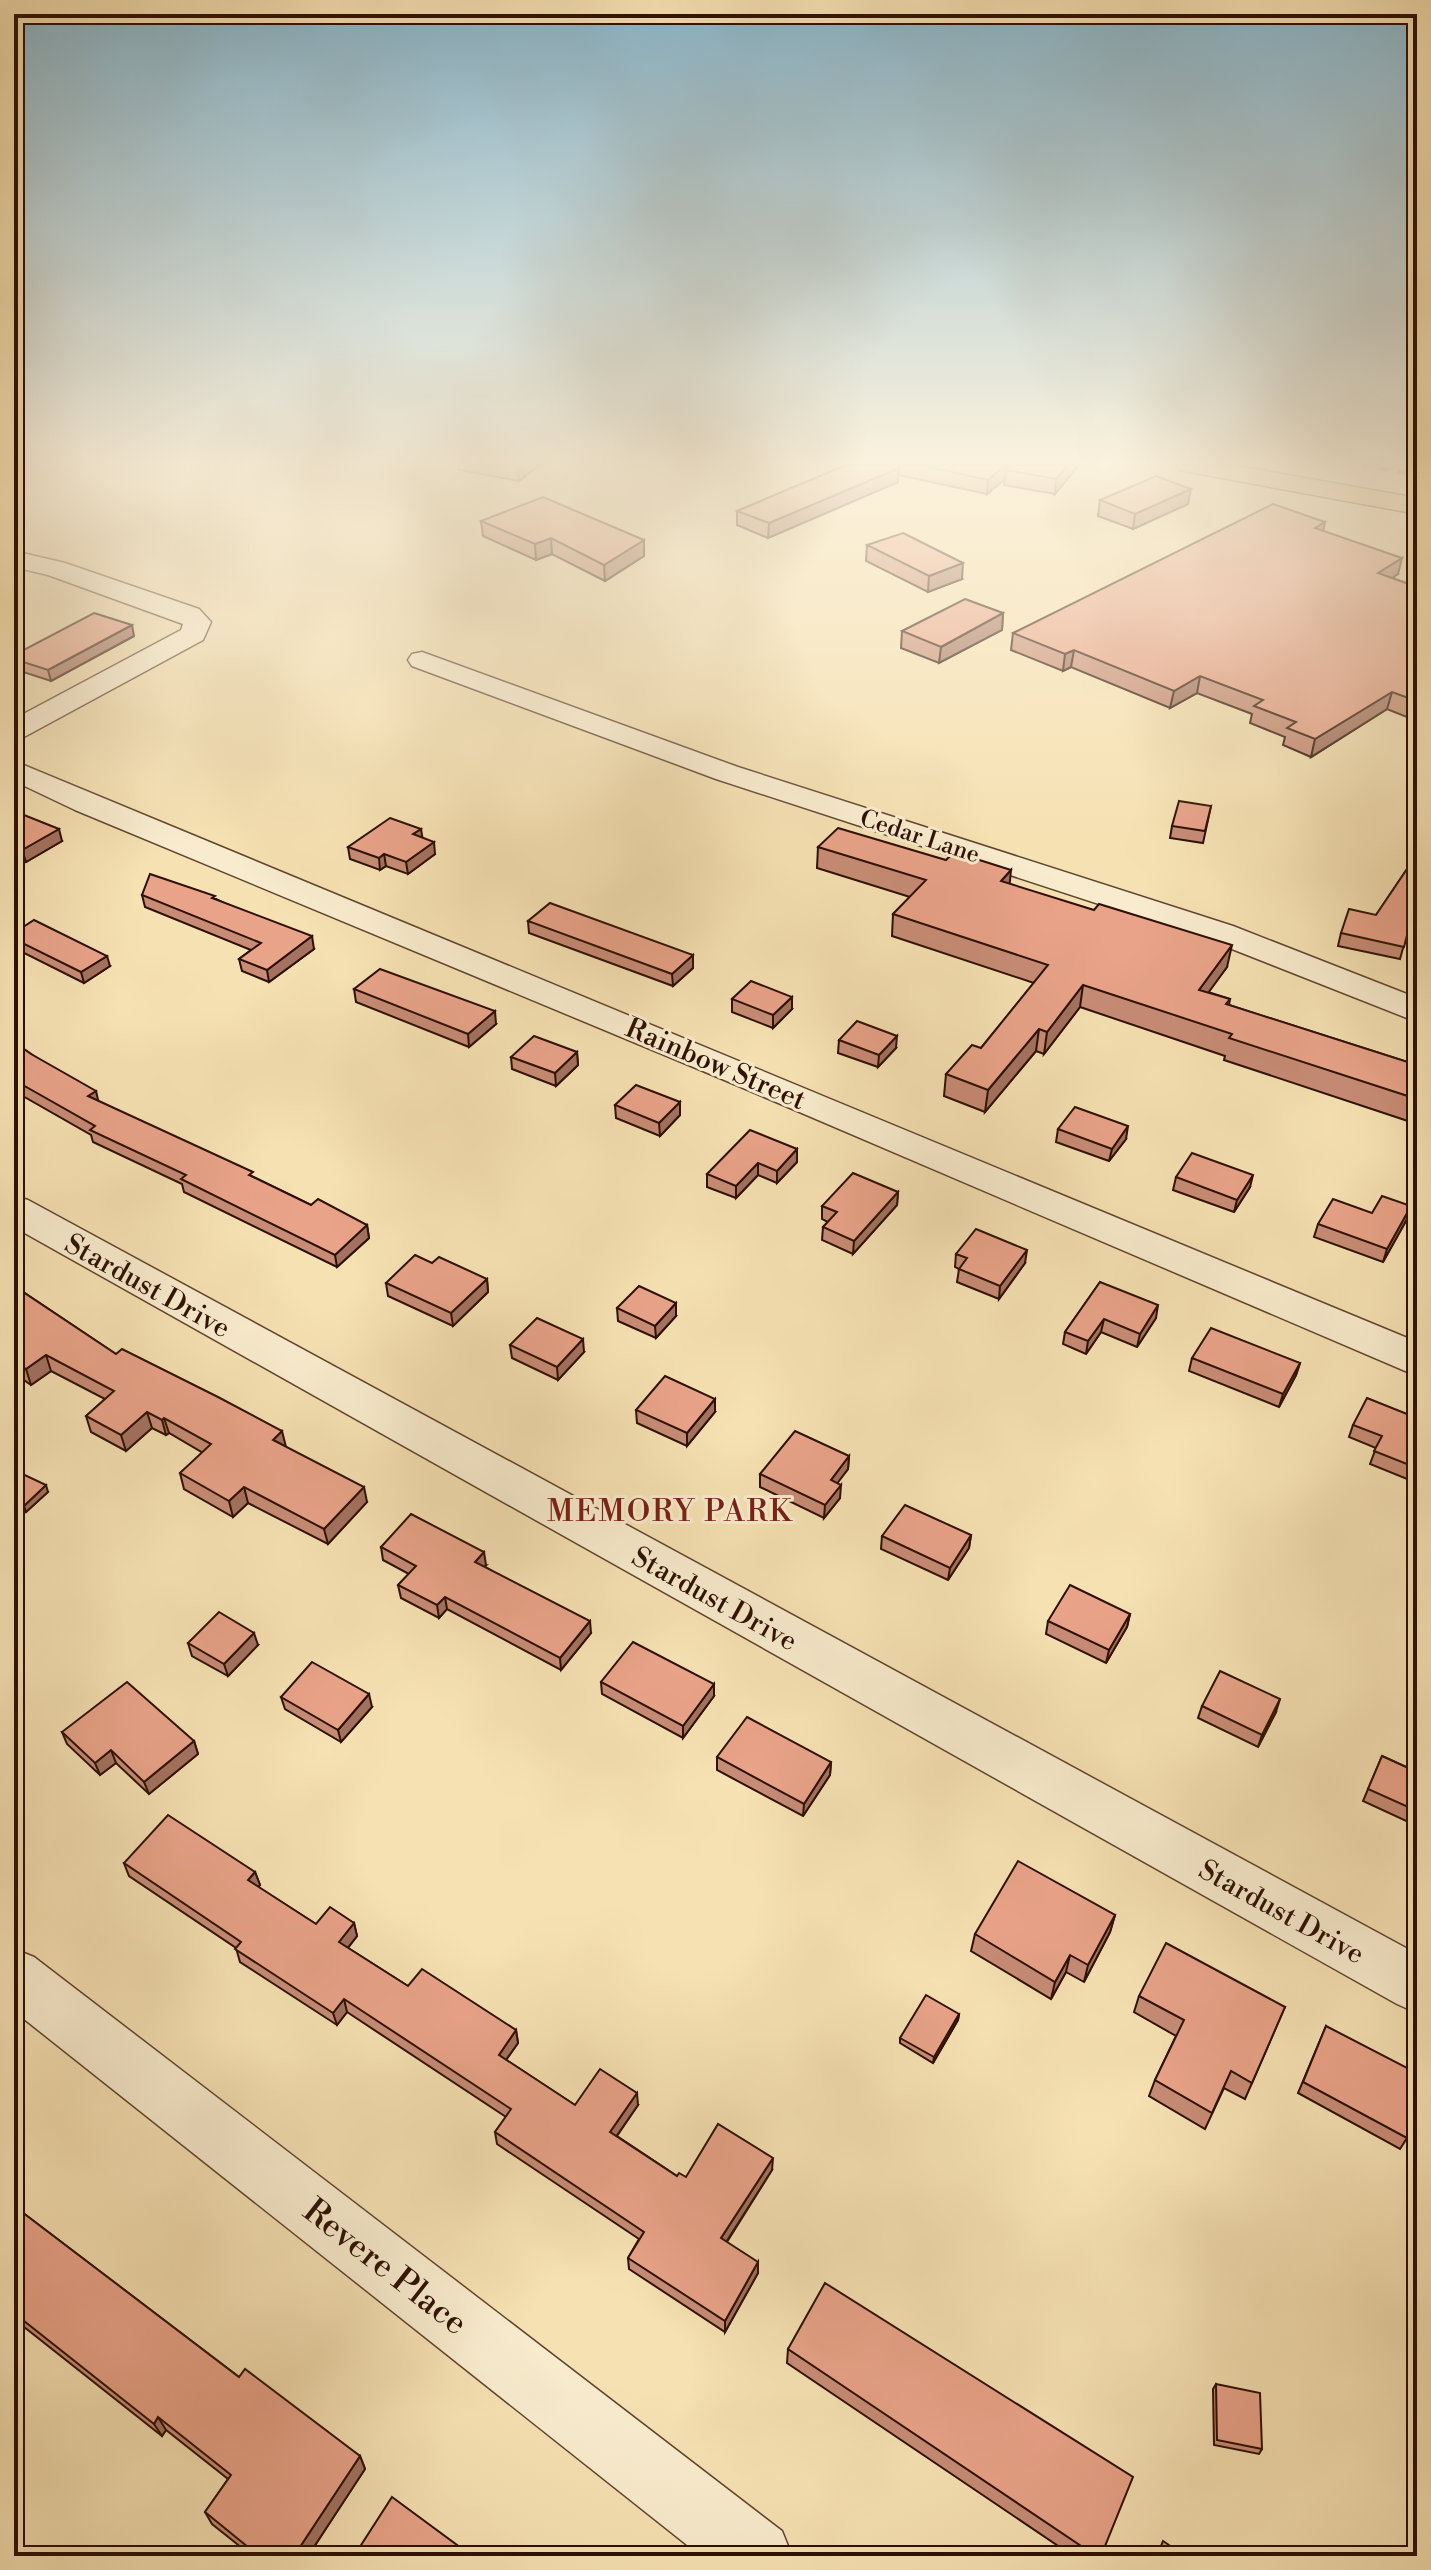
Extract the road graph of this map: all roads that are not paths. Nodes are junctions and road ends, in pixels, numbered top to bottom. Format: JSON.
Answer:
{"nodes":[{"id":1,"x":102,"y":585,"type":"edge"},
{"id":2,"x":422,"y":660,"type":"dead end"},
{"id":3,"x":14,"y":731,"type":"edge"},
{"id":4,"x":14,"y":770,"type":"edge"},
{"id":5,"x":1417,"y":1011,"type":"edge"},
{"id":6,"x":14,"y":1209,"type":"edge"},
{"id":7,"x":1417,"y":1360,"type":"edge"},
{"id":8,"x":14,"y":1976,"type":"edge"},
{"id":9,"x":1417,"y":1985,"type":"edge"},
{"id":10,"x":757,"y":2556,"type":"edge"}],
"edges":[{"from":1,"to":3,"type":"street"},
{"from":2,"to":5,"type":"street","name":"Cedar Lane"},
{"from":4,"to":7,"type":"street","name":"Rainbow Street"},
{"from":6,"to":9,"type":"street","name":"Stardust Drive"},
{"from":8,"to":10,"type":"street","name":"Revere Place"}]}
